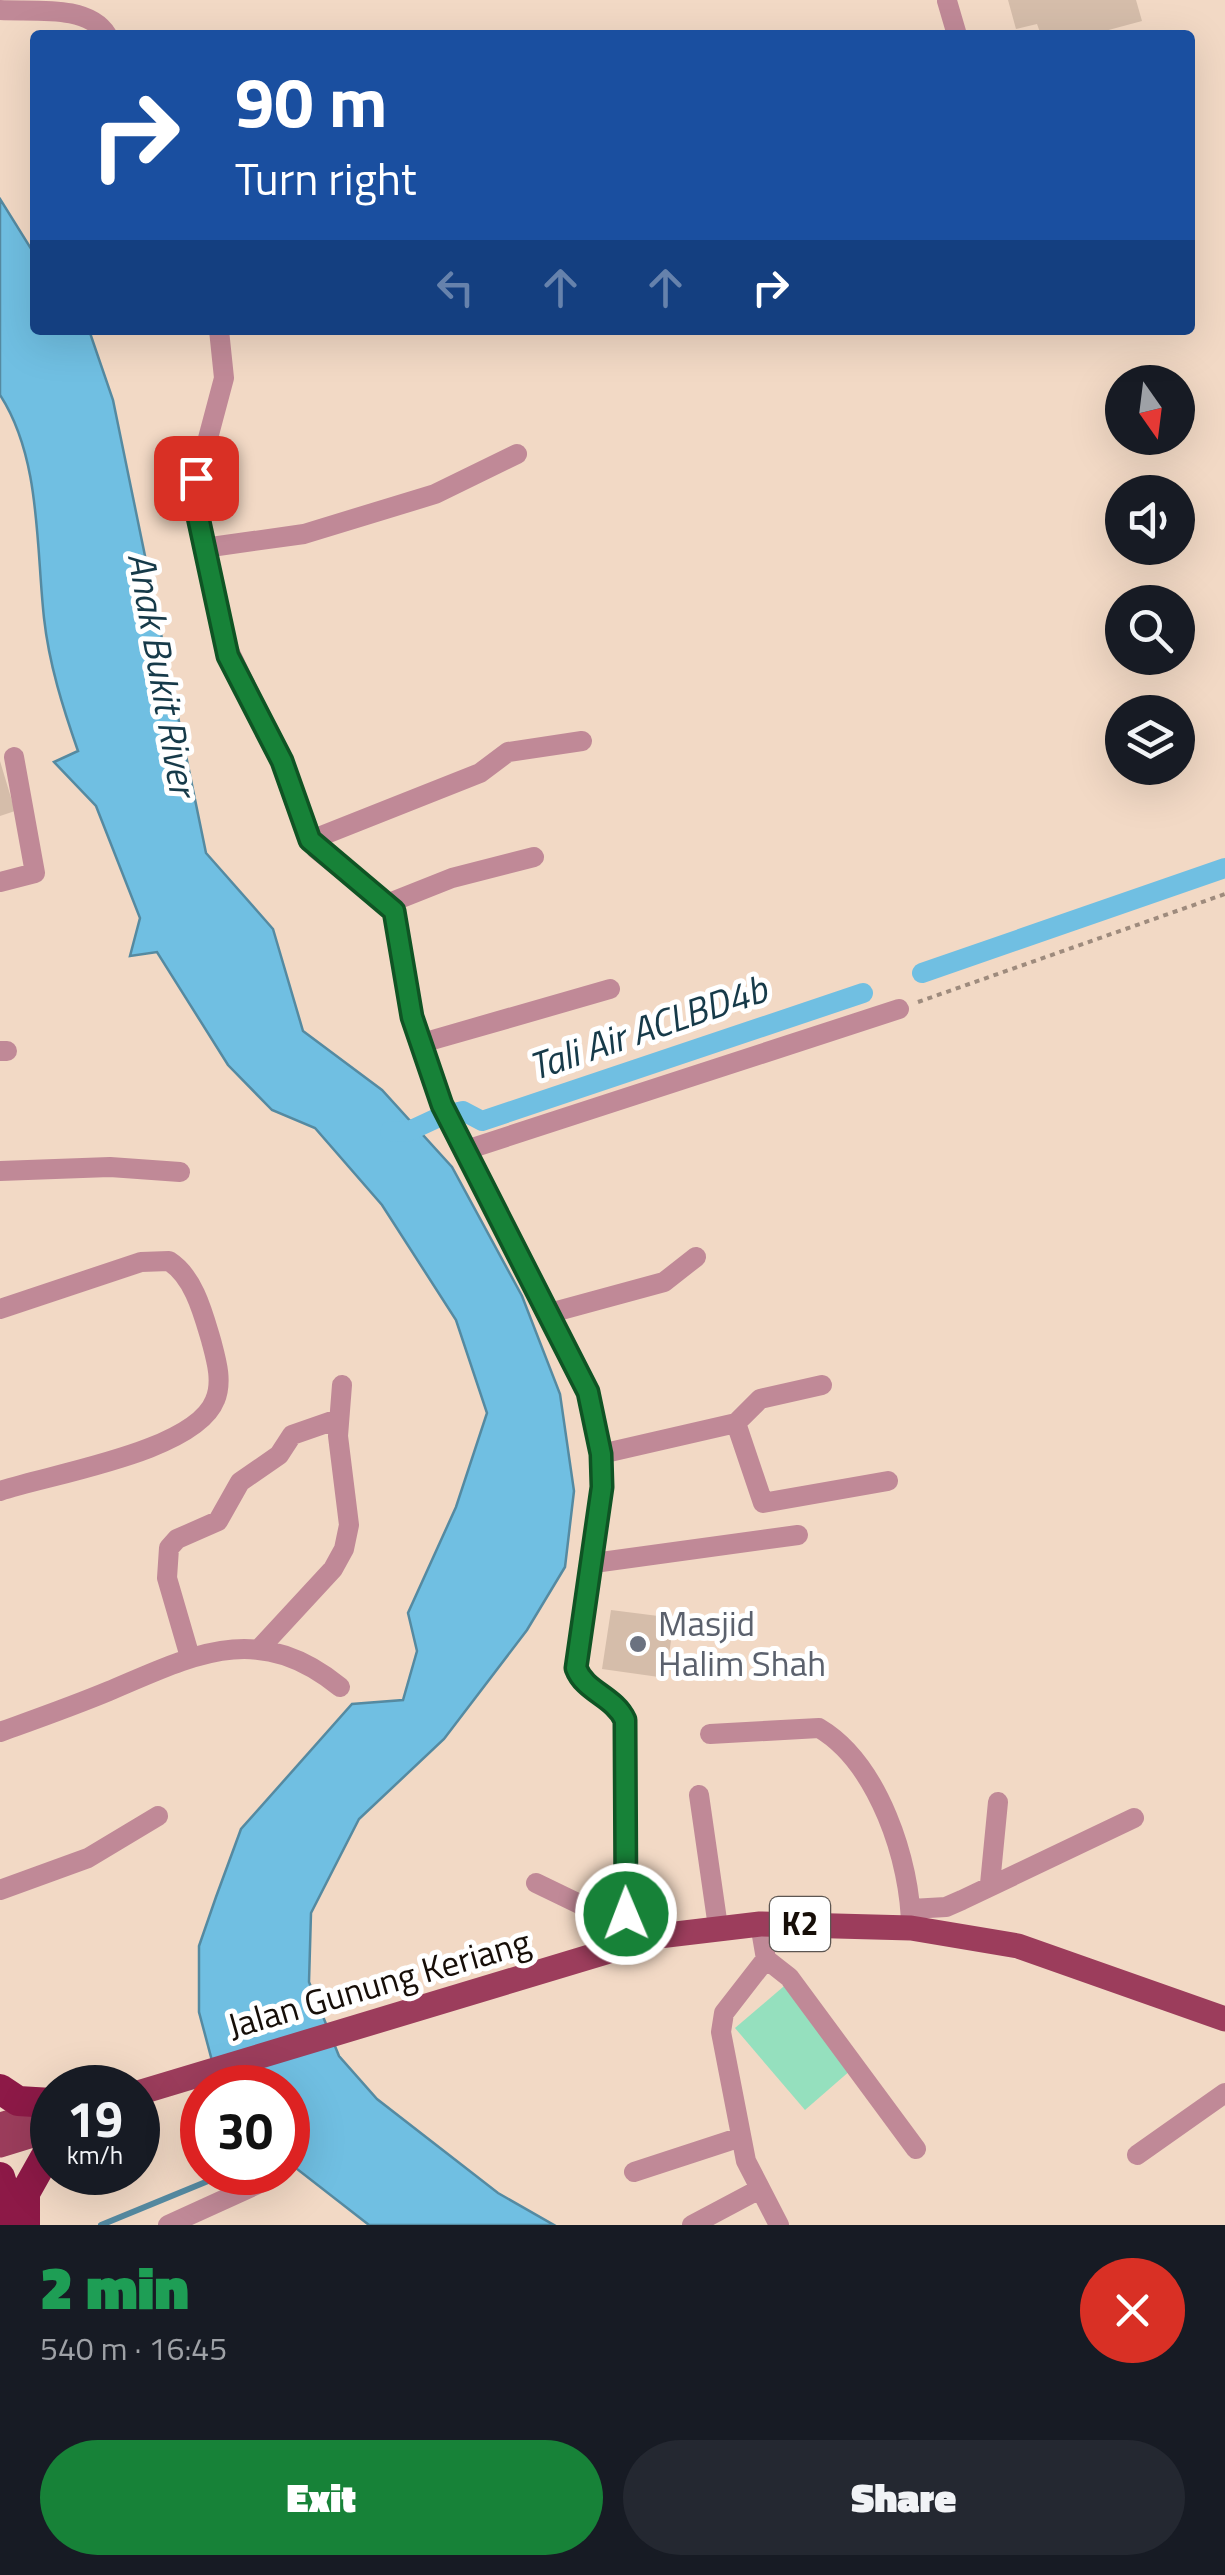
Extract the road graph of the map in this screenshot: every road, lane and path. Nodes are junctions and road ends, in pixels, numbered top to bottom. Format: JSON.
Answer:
{"nodes":[{"id":1,"x":947,"y":1,"type":"edge"},
{"id":2,"x":0,"y":10,"type":"edge"},
{"id":3,"x":101,"y":30,"type":"edge"},
{"id":4,"x":955,"y":30,"type":"edge"},
{"id":5,"x":219,"y":335,"type":"edge"},
{"id":6,"x":517,"y":454,"type":"dead end"},
{"id":7,"x":204,"y":548,"type":"junction"},
{"id":8,"x":582,"y":741,"type":"dead end"},
{"id":9,"x":14,"y":758,"type":"dead end"},
{"id":10,"x":310,"y":840,"type":"junction"},
{"id":11,"x":534,"y":857,"type":"dead end"},
{"id":12,"x":0,"y":882,"type":"edge"},
{"id":13,"x":1225,"y":894,"type":"edge"},
{"id":14,"x":389,"y":903,"type":"junction"},
{"id":15,"x":610,"y":989,"type":"dead end"},
{"id":16,"x":899,"y":1009,"type":"joint"},
{"id":17,"x":422,"y":1044,"type":"junction"},
{"id":18,"x":463,"y":1152,"type":"junction"},
{"id":19,"x":0,"y":1172,"type":"edge"},
{"id":20,"x":180,"y":1172,"type":"dead end"},
{"id":21,"x":696,"y":1257,"type":"dead end"},
{"id":22,"x":0,"y":1310,"type":"edge"},
{"id":23,"x":550,"y":1314,"type":"junction"},
{"id":24,"x":342,"y":1385,"type":"dead end"},
{"id":25,"x":822,"y":1385,"type":"dead end"},
{"id":26,"x":338,"y":1419,"type":"junction"},
{"id":27,"x":736,"y":1422,"type":"junction"},
{"id":28,"x":601,"y":1454,"type":"junction"},
{"id":29,"x":888,"y":1481,"type":"dead end"},
{"id":30,"x":0,"y":1490,"type":"edge"},
{"id":31,"x":798,"y":1534,"type":"dead end"},
{"id":32,"x":594,"y":1562,"type":"junction"},
{"id":33,"x":260,"y":1648,"type":"junction"},
{"id":34,"x":190,"y":1657,"type":"junction"},
{"id":35,"x":340,"y":1687,"type":"dead end"},
{"id":36,"x":0,"y":1732,"type":"edge"},
{"id":37,"x":710,"y":1734,"type":"dead end"},
{"id":38,"x":699,"y":1795,"type":"dead end"},
{"id":39,"x":998,"y":1802,"type":"dead end"},
{"id":40,"x":158,"y":1816,"type":"dead end"},
{"id":41,"x":1134,"y":1818,"type":"dead end"},
{"id":42,"x":536,"y":1882,"type":"dead end"},
{"id":43,"x":990,"y":1884,"type":"junction"},
{"id":44,"x":0,"y":1890,"type":"edge"},
{"id":45,"x":911,"y":1919,"type":"junction"},
{"id":46,"x":760,"y":1924,"type":"junction"},
{"id":47,"x":718,"y":1927,"type":"junction"},
{"id":48,"x":629,"y":1936,"type":"junction"},
{"id":49,"x":766,"y":1959,"type":"junction"},
{"id":50,"x":1225,"y":2019,"type":"edge"},
{"id":51,"x":160,"y":2085,"type":"edge"},
{"id":52,"x":0,"y":2090,"type":"edge"},
{"id":53,"x":1225,"y":2093,"type":"edge"},
{"id":54,"x":30,"y":2103,"type":"edge"},
{"id":55,"x":30,"y":2115,"type":"edge"},
{"id":56,"x":0,"y":2125,"type":"edge"},
{"id":57,"x":30,"y":2137,"type":"edge"},
{"id":58,"x":741,"y":2137,"type":"junction"},
{"id":59,"x":0,"y":2146,"type":"edge"},
{"id":60,"x":916,"y":2149,"type":"dead end"},
{"id":61,"x":1137,"y":2155,"type":"dead end"},
{"id":62,"x":634,"y":2172,"type":"dead end"},
{"id":63,"x":0,"y":2177,"type":"edge"},
{"id":64,"x":30,"y":2184,"type":"edge"},
{"id":65,"x":758,"y":2190,"type":"junction"},
{"id":66,"x":234,"y":2195,"type":"edge"},
{"id":67,"x":15,"y":2225,"type":"edge"},
{"id":68,"x":25,"y":2225,"type":"edge"},
{"id":69,"x":168,"y":2225,"type":"edge"},
{"id":70,"x":692,"y":2225,"type":"edge"},
{"id":71,"x":779,"y":2225,"type":"edge"}],
"edges":[{"from":1,"to":4,"type":"street"},
{"from":2,"to":3,"type":"street"},
{"from":5,"to":7,"type":"street"},
{"from":6,"to":7,"type":"street"},
{"from":7,"to":10,"type":"street"},
{"from":8,"to":10,"type":"street"},
{"from":9,"to":12,"type":"street"},
{"from":10,"to":14,"type":"street"},
{"from":11,"to":14,"type":"street"},
{"from":13,"to":16,"type":"path"},
{"from":14,"to":17,"type":"street"},
{"from":15,"to":17,"type":"street"},
{"from":16,"to":18,"type":"street"},
{"from":17,"to":18,"type":"street"},
{"from":18,"to":23,"type":"street"},
{"from":19,"to":20,"type":"street"},
{"from":21,"to":23,"type":"street"},
{"from":22,"to":30,"type":"street"},
{"from":23,"to":28,"type":"street"},
{"from":24,"to":26,"type":"street"},
{"from":25,"to":27,"type":"street"},
{"from":26,"to":33,"type":"street"},
{"from":26,"to":34,"type":"street"},
{"from":27,"to":28,"type":"street"},
{"from":27,"to":29,"type":"street"},
{"from":28,"to":32,"type":"street"},
{"from":31,"to":32,"type":"street"},
{"from":32,"to":48,"type":"street"},
{"from":33,"to":34,"type":"street"},
{"from":33,"to":35,"type":"street"},
{"from":34,"to":36,"type":"street"},
{"from":37,"to":45,"type":"street"},
{"from":38,"to":47,"type":"street"},
{"from":39,"to":43,"type":"street"},
{"from":40,"to":44,"type":"street"},
{"from":41,"to":43,"type":"street"},
{"from":42,"to":48,"type":"street"},
{"from":43,"to":45,"type":"street"},
{"from":45,"to":46,"type":"main road","name":"Jalan Gunung Keriang","number":"K2"},
{"from":45,"to":50,"type":"main road","name":"Jalan Gunung Keriang","number":"K2"},
{"from":46,"to":47,"type":"main road","name":"Jalan Gunung Keriang","number":"K2"},
{"from":46,"to":49,"type":"street"},
{"from":47,"to":48,"type":"main road","name":"Jalan Gunung Keriang","number":"K2"},
{"from":48,"to":51,"type":"main road","name":"Jalan Gunung Keriang","number":"K2"},
{"from":49,"to":58,"type":"street"},
{"from":49,"to":60,"type":"street"},
{"from":52,"to":54,"type":"highway"},
{"from":53,"to":61,"type":"street"},
{"from":55,"to":56,"type":"main road"},
{"from":57,"to":59,"type":"main road"},
{"from":58,"to":62,"type":"street"},
{"from":58,"to":65,"type":"street"},
{"from":63,"to":67,"type":"highway"},
{"from":64,"to":68,"type":"highway"},
{"from":65,"to":70,"type":"street"},
{"from":65,"to":71,"type":"street"},
{"from":66,"to":69,"type":"street"}]}
